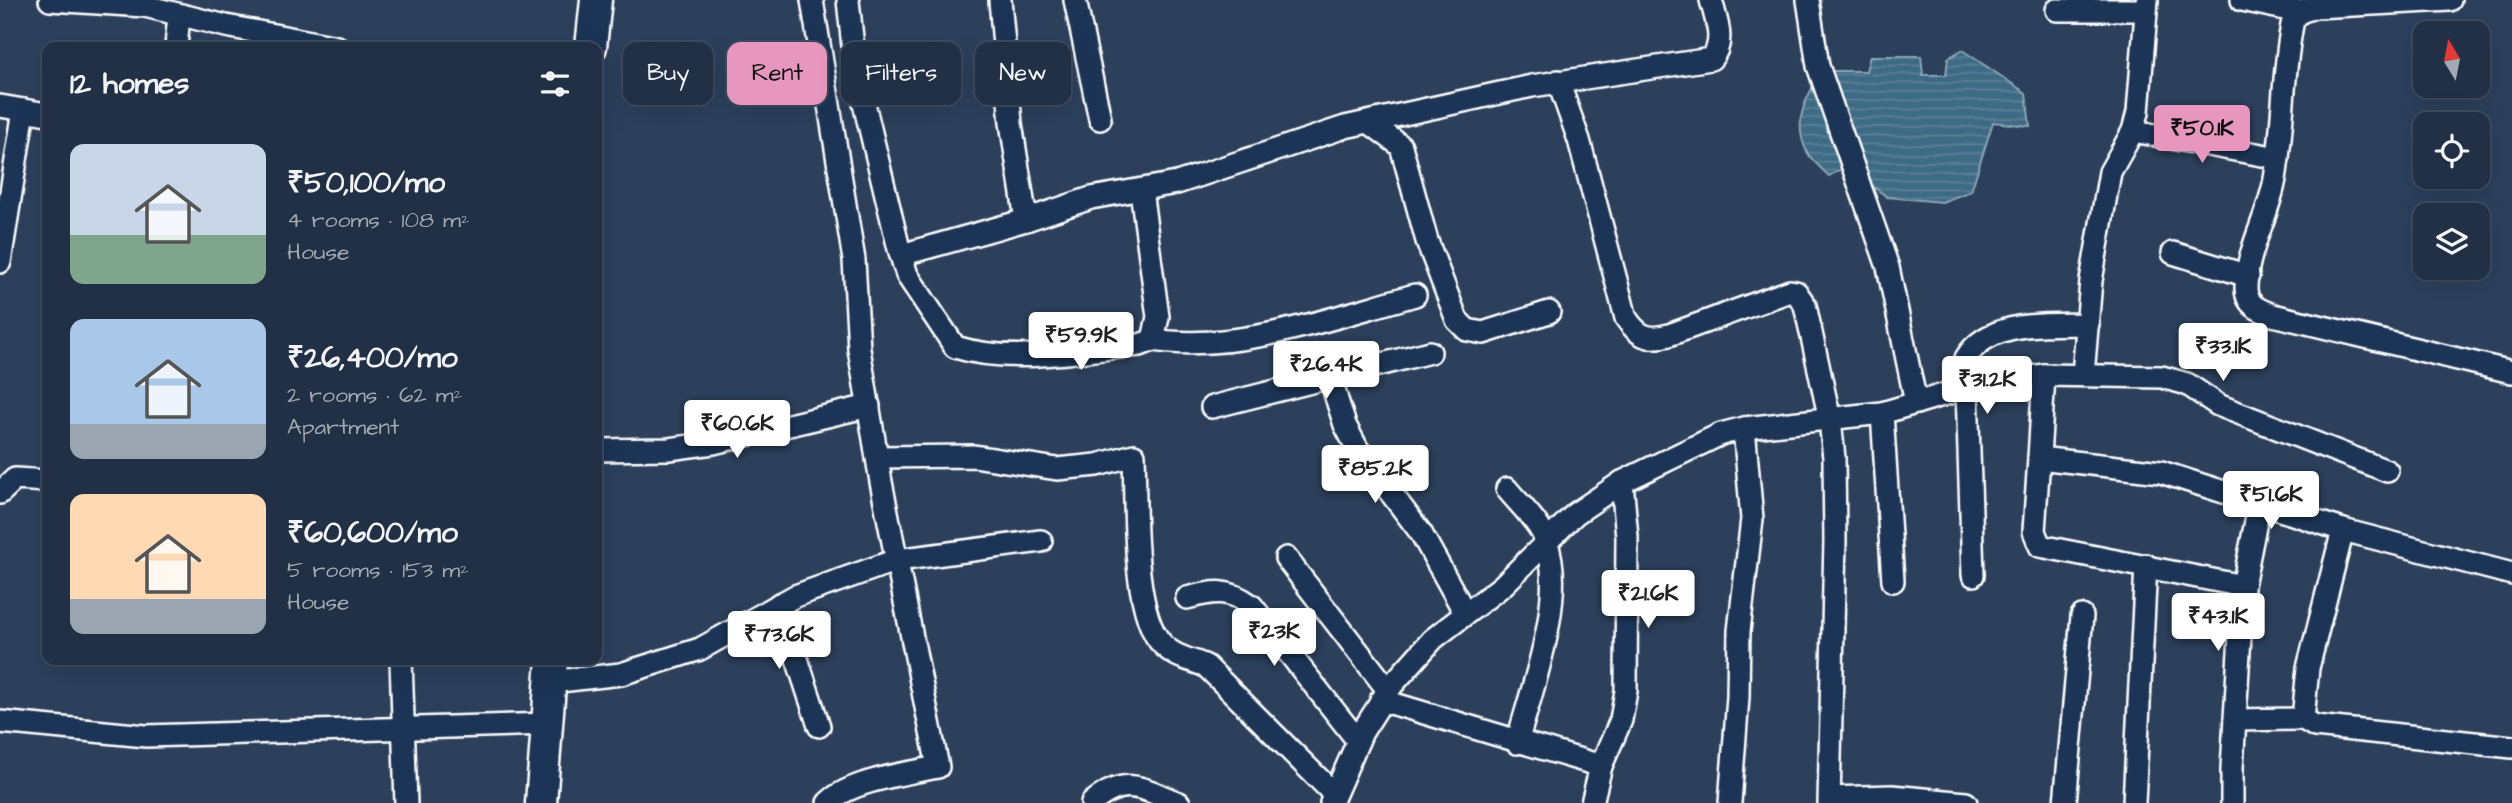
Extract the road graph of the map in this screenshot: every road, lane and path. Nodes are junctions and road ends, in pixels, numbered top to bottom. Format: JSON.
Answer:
{"nodes":[{"id":1,"x":50,"y":0,"type":"edge"},
{"id":2,"x":596,"y":0,"type":"edge"},
{"id":3,"x":812,"y":0,"type":"edge"},
{"id":4,"x":848,"y":0,"type":"edge"},
{"id":5,"x":1000,"y":0,"type":"edge"},
{"id":6,"x":1075,"y":0,"type":"edge"},
{"id":7,"x":1711,"y":0,"type":"edge"},
{"id":8,"x":1808,"y":0,"type":"edge"},
{"id":9,"x":2242,"y":0,"type":"edge"},
{"id":10,"x":2451,"y":0,"type":"edge"},
{"id":11,"x":2413,"y":2,"type":"edge"},
{"id":12,"x":2351,"y":3,"type":"edge"},
{"id":13,"x":2147,"y":5,"type":"edge"},
{"id":14,"x":2057,"y":10,"type":"dead end"},
{"id":15,"x":2301,"y":12,"type":"junction"},
{"id":16,"x":179,"y":15,"type":"junction"},
{"id":17,"x":176,"y":42,"type":"edge"},
{"id":18,"x":312,"y":42,"type":"edge"},
{"id":19,"x":591,"y":42,"type":"edge"},
{"id":20,"x":1558,"y":81,"type":"junction"},
{"id":21,"x":0,"y":106,"type":"edge"},
{"id":22,"x":24,"y":110,"type":"junction"},
{"id":23,"x":42,"y":113,"type":"edge"},
{"id":24,"x":1100,"y":118,"type":"dead end"},
{"id":25,"x":1369,"y":122,"type":"junction"},
{"id":26,"x":2133,"y":131,"type":"junction"},
{"id":27,"x":2278,"y":158,"type":"junction"},
{"id":28,"x":1141,"y":190,"type":"junction"},
{"id":29,"x":1026,"y":220,"type":"junction"},
{"id":30,"x":2173,"y":253,"type":"dead end"},
{"id":31,"x":901,"y":256,"type":"junction"},
{"id":32,"x":0,"y":262,"type":"edge"},
{"id":33,"x":2248,"y":276,"type":"junction"},
{"id":34,"x":1415,"y":295,"type":"dead end"},
{"id":35,"x":1549,"y":312,"type":"dead end"},
{"id":36,"x":2088,"y":324,"type":"junction"},
{"id":37,"x":1153,"y":340,"type":"junction"},
{"id":38,"x":1430,"y":352,"type":"dead end"},
{"id":39,"x":2512,"y":372,"type":"edge"},
{"id":40,"x":2045,"y":375,"type":"junction"},
{"id":41,"x":2083,"y":375,"type":"junction"},
{"id":42,"x":1330,"y":378,"type":"junction"},
{"id":43,"x":1965,"y":388,"type":"junction"},
{"id":44,"x":1916,"y":403,"type":"junction"},
{"id":45,"x":869,"y":406,"type":"junction"},
{"id":46,"x":1212,"y":407,"type":"dead end"},
{"id":47,"x":1882,"y":413,"type":"junction"},
{"id":48,"x":1830,"y":419,"type":"junction"},
{"id":49,"x":1744,"y":428,"type":"junction"},
{"id":50,"x":602,"y":450,"type":"edge"},
{"id":51,"x":877,"y":457,"type":"junction"},
{"id":52,"x":2039,"y":458,"type":"junction"},
{"id":53,"x":2387,"y":471,"type":"dead end"},
{"id":54,"x":42,"y":481,"type":"edge"},
{"id":55,"x":1622,"y":482,"type":"junction"},
{"id":56,"x":1507,"y":489,"type":"dead end"},
{"id":57,"x":0,"y":492,"type":"edge"},
{"id":58,"x":2259,"y":506,"type":"junction"},
{"id":59,"x":2343,"y":530,"type":"junction"},
{"id":60,"x":1546,"y":540,"type":"junction"},
{"id":61,"x":1041,"y":541,"type":"dead end"},
{"id":62,"x":1286,"y":558,"type":"dead end"},
{"id":63,"x":897,"y":561,"type":"junction"},
{"id":64,"x":2146,"y":565,"type":"junction"},
{"id":65,"x":2512,"y":573,"type":"edge"},
{"id":66,"x":1973,"y":575,"type":"dead end"},
{"id":67,"x":1893,"y":581,"type":"dead end"},
{"id":68,"x":2243,"y":586,"type":"junction"},
{"id":69,"x":1187,"y":598,"type":"dead end"},
{"id":70,"x":779,"y":604,"type":"junction"},
{"id":71,"x":1465,"y":613,"type":"junction"},
{"id":72,"x":2082,"y":616,"type":"dead end"},
{"id":73,"x":401,"y":665,"type":"edge"},
{"id":74,"x":552,"y":671,"type":"edge"},
{"id":75,"x":1384,"y":695,"type":"junction"},
{"id":76,"x":2303,"y":719,"type":"junction"},
{"id":77,"x":2235,"y":720,"type":"junction"},
{"id":78,"x":0,"y":722,"type":"edge"},
{"id":79,"x":550,"y":723,"type":"junction"},
{"id":80,"x":819,"y":726,"type":"dead end"},
{"id":81,"x":402,"y":728,"type":"junction"},
{"id":82,"x":1358,"y":741,"type":"junction"},
{"id":83,"x":1517,"y":743,"type":"junction"},
{"id":84,"x":2512,"y":747,"type":"edge"},
{"id":85,"x":1601,"y":766,"type":"junction"},
{"id":86,"x":1333,"y":799,"type":"edge"},
{"id":87,"x":1829,"y":800,"type":"edge"},
{"id":88,"x":406,"y":803,"type":"edge"},
{"id":89,"x":541,"y":803,"type":"edge"},
{"id":90,"x":828,"y":803,"type":"edge"},
{"id":91,"x":1091,"y":803,"type":"edge"},
{"id":92,"x":1180,"y":803,"type":"edge"},
{"id":93,"x":1592,"y":803,"type":"edge"},
{"id":94,"x":1730,"y":803,"type":"edge"},
{"id":95,"x":1966,"y":803,"type":"edge"},
{"id":96,"x":2065,"y":803,"type":"edge"},
{"id":97,"x":2134,"y":803,"type":"edge"},
{"id":98,"x":2232,"y":803,"type":"edge"}],
"edges":[{"from":1,"to":16,"type":"street"},
{"from":2,"to":19,"type":"street"},
{"from":3,"to":45,"type":"street"},
{"from":4,"to":31,"type":"street"},
{"from":5,"to":29,"type":"street"},
{"from":6,"to":24,"type":"street"},
{"from":7,"to":20,"type":"street"},
{"from":8,"to":44,"type":"street"},
{"from":9,"to":15,"type":"street"},
{"from":10,"to":11,"type":"street"},
{"from":11,"to":12,"type":"street"},
{"from":12,"to":15,"type":"street"},
{"from":13,"to":14,"type":"street"},
{"from":13,"to":26,"type":"street"},
{"from":15,"to":27,"type":"street"},
{"from":16,"to":17,"type":"street"},
{"from":16,"to":18,"type":"street"},
{"from":20,"to":25,"type":"street"},
{"from":20,"to":48,"type":"street"},
{"from":21,"to":22,"type":"street"},
{"from":22,"to":23,"type":"street"},
{"from":22,"to":32,"type":"street"},
{"from":25,"to":28,"type":"street"},
{"from":25,"to":35,"type":"street"},
{"from":26,"to":27,"type":"street"},
{"from":26,"to":36,"type":"street"},
{"from":27,"to":33,"type":"street"},
{"from":28,"to":29,"type":"street"},
{"from":28,"to":37,"type":"street"},
{"from":29,"to":31,"type":"street"},
{"from":30,"to":33,"type":"street"},
{"from":31,"to":37,"type":"street"},
{"from":33,"to":39,"type":"street"},
{"from":34,"to":37,"type":"street"},
{"from":36,"to":41,"type":"street"},
{"from":36,"to":43,"type":"street"},
{"from":38,"to":42,"type":"street"},
{"from":40,"to":41,"type":"street"},
{"from":40,"to":43,"type":"street"},
{"from":40,"to":52,"type":"street"},
{"from":41,"to":53,"type":"street"},
{"from":42,"to":46,"type":"street"},
{"from":42,"to":71,"type":"street"},
{"from":43,"to":44,"type":"street"},
{"from":43,"to":66,"type":"street"},
{"from":44,"to":47,"type":"street"},
{"from":45,"to":50,"type":"street"},
{"from":45,"to":51,"type":"street"},
{"from":47,"to":48,"type":"street"},
{"from":47,"to":67,"type":"street"},
{"from":48,"to":49,"type":"street"},
{"from":48,"to":87,"type":"street"},
{"from":49,"to":55,"type":"street"},
{"from":49,"to":94,"type":"street"},
{"from":51,"to":63,"type":"street"},
{"from":51,"to":86,"type":"street"},
{"from":52,"to":58,"type":"street"},
{"from":52,"to":64,"type":"street"},
{"from":54,"to":57,"type":"street"},
{"from":55,"to":60,"type":"street"},
{"from":55,"to":85,"type":"street"},
{"from":56,"to":60,"type":"street"},
{"from":58,"to":59,"type":"street"},
{"from":58,"to":68,"type":"street"},
{"from":59,"to":65,"type":"street"},
{"from":59,"to":76,"type":"street"},
{"from":60,"to":71,"type":"street"},
{"from":60,"to":83,"type":"street"},
{"from":61,"to":63,"type":"street"},
{"from":62,"to":75,"type":"street"},
{"from":63,"to":70,"type":"street"},
{"from":63,"to":90,"type":"street"},
{"from":64,"to":68,"type":"street"},
{"from":64,"to":97,"type":"street"},
{"from":68,"to":77,"type":"street"},
{"from":69,"to":82,"type":"street"},
{"from":70,"to":74,"type":"street"},
{"from":70,"to":80,"type":"street"},
{"from":71,"to":75,"type":"street"},
{"from":72,"to":96,"type":"street"},
{"from":73,"to":81,"type":"street"},
{"from":74,"to":79,"type":"street"},
{"from":75,"to":82,"type":"street"},
{"from":75,"to":83,"type":"street"},
{"from":76,"to":77,"type":"street"},
{"from":76,"to":84,"type":"street"},
{"from":77,"to":98,"type":"street"},
{"from":78,"to":81,"type":"street"},
{"from":79,"to":81,"type":"street"},
{"from":79,"to":89,"type":"street"},
{"from":81,"to":88,"type":"street"},
{"from":82,"to":86,"type":"street"},
{"from":83,"to":85,"type":"street"},
{"from":85,"to":93,"type":"street"},
{"from":87,"to":95,"type":"street"},
{"from":91,"to":92,"type":"street"}]}
